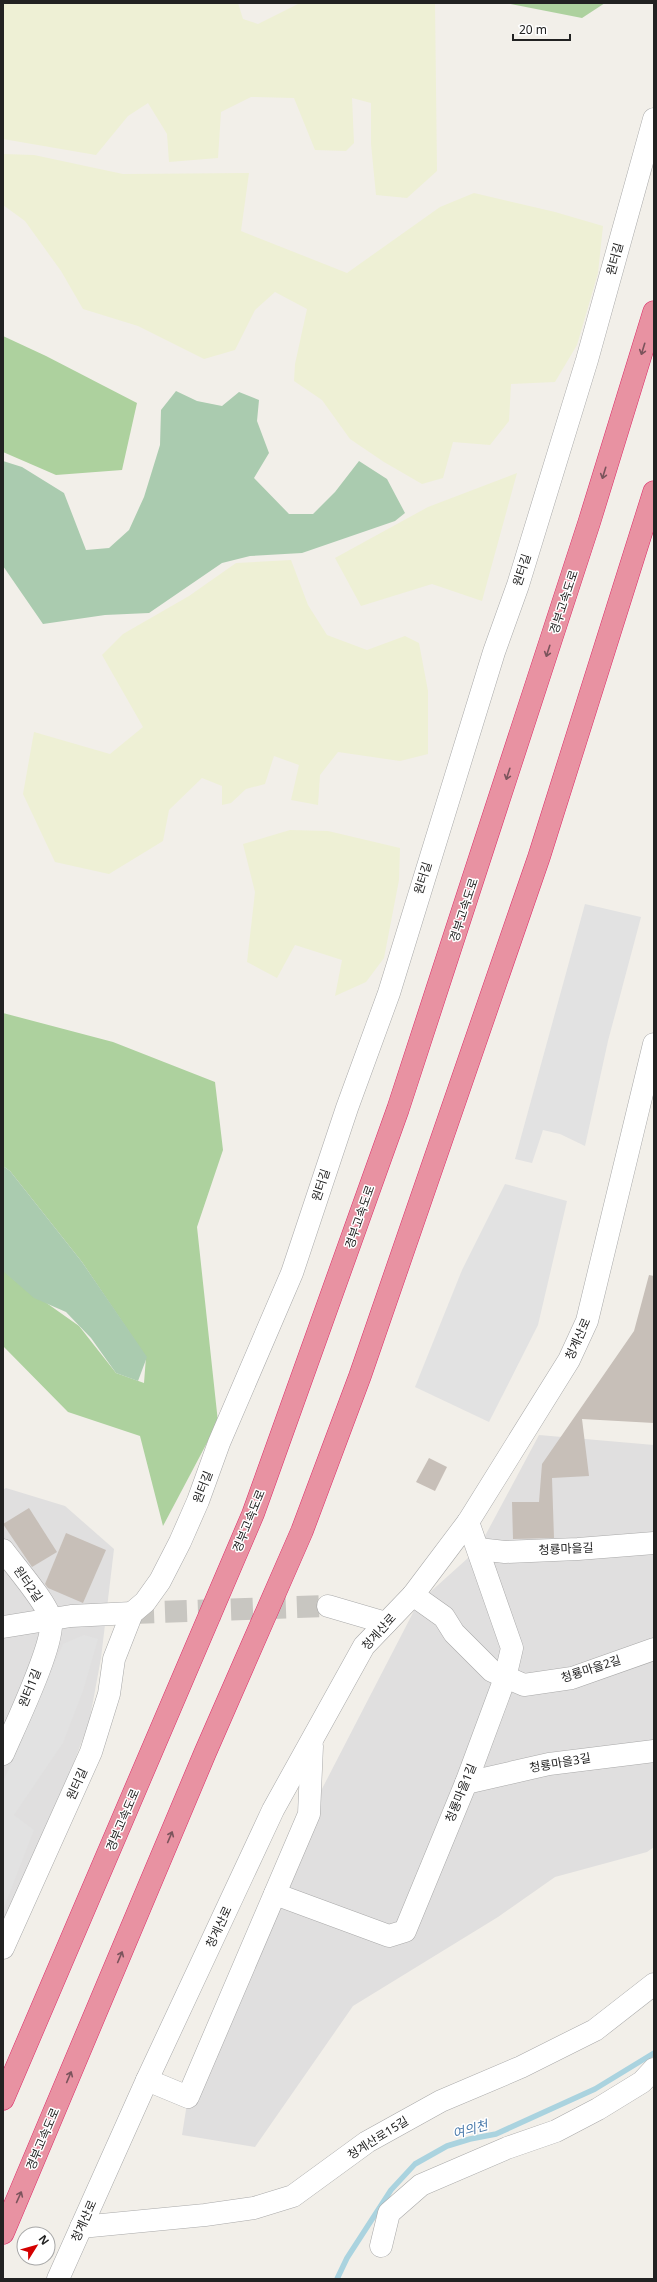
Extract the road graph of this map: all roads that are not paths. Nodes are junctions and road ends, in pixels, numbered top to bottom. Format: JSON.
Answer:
{"nodes":[{"id":1,"x":654,"y":119,"type":"edge"},
{"id":2,"x":654,"y":312,"type":"edge"},
{"id":3,"x":654,"y":492,"type":"edge"},
{"id":4,"x":654,"y":1044,"type":"edge"},
{"id":5,"x":468,"y":1522,"type":"junction"},
{"id":6,"x":654,"y":1543,"type":"edge"},
{"id":7,"x":478,"y":1549,"type":"junction"},
{"id":8,"x":3,"y":1550,"type":"edge"},
{"id":9,"x":413,"y":1595,"type":"junction"},
{"id":10,"x":328,"y":1606,"type":"tunnel mouth"},
{"id":11,"x":132,"y":1613,"type":"junction"},
{"id":12,"x":51,"y":1620,"type":"junction"},
{"id":13,"x":386,"y":1623,"type":"junction"},
{"id":14,"x":3,"y":1627,"type":"edge"},
{"id":15,"x":654,"y":1649,"type":"edge"},
{"id":16,"x":505,"y":1678,"type":"junction"},
{"id":17,"x":312,"y":1742,"type":"junction"},
{"id":18,"x":654,"y":1751,"type":"edge"},
{"id":19,"x":3,"y":1754,"type":"edge"},
{"id":20,"x":466,"y":1783,"type":"junction"},
{"id":21,"x":275,"y":1894,"type":"junction"},
{"id":22,"x":3,"y":1948,"type":"edge"},
{"id":23,"x":654,"y":1984,"type":"edge"},
{"id":24,"x":654,"y":2069,"type":"edge"},
{"id":25,"x":147,"y":2080,"type":"junction"},
{"id":26,"x":3,"y":2099,"type":"edge"},
{"id":27,"x":81,"y":2227,"type":"junction"},
{"id":28,"x":3,"y":2233,"type":"edge"},
{"id":29,"x":381,"y":2246,"type":"dead end"},
{"id":30,"x":58,"y":2279,"type":"edge"}],
"edges":[{"from":1,"to":11,"type":"street","name":"원터길"},
{"from":2,"to":26,"type":"highway","name":"경부고속도로","one_way":true},
{"from":28,"to":3,"type":"highway","name":"경부고속도로","one_way":true},
{"from":4,"to":5,"type":"street","name":"청계산로"},
{"from":5,"to":7,"type":"street","name":"청룡마을1길"},
{"from":5,"to":9,"type":"street","name":"청계산로"},
{"from":6,"to":7,"type":"street","name":"청룡마을길"},
{"from":7,"to":16,"type":"street","name":"청룡마을1길"},
{"from":8,"to":12,"type":"street","name":"원터2길"},
{"from":9,"to":13,"type":"street","name":"청계산로"},
{"from":9,"to":16,"type":"street"},
{"from":10,"to":13,"type":"street"},
{"from":11,"to":12,"type":"street"},
{"from":11,"to":22,"type":"street","name":"원터길"},
{"from":12,"to":14,"type":"street"},
{"from":12,"to":19,"type":"street","name":"원터1길"},
{"from":13,"to":17,"type":"street","name":"청계산로"},
{"from":15,"to":16,"type":"street","name":"청룡마을2길"},
{"from":16,"to":20,"type":"street","name":"청룡마을1길"},
{"from":17,"to":21,"type":"street"},
{"from":17,"to":25,"type":"street","name":"청계산로"},
{"from":18,"to":20,"type":"street","name":"청룡마을3길"},
{"from":20,"to":21,"type":"street","name":"청룡마을1길"},
{"from":21,"to":25,"type":"street"},
{"from":23,"to":27,"type":"street","name":"청계산로15길"},
{"from":24,"to":29,"type":"street"},
{"from":25,"to":27,"type":"street","name":"청계산로"},
{"from":27,"to":30,"type":"street","name":"청계산로"}]}
